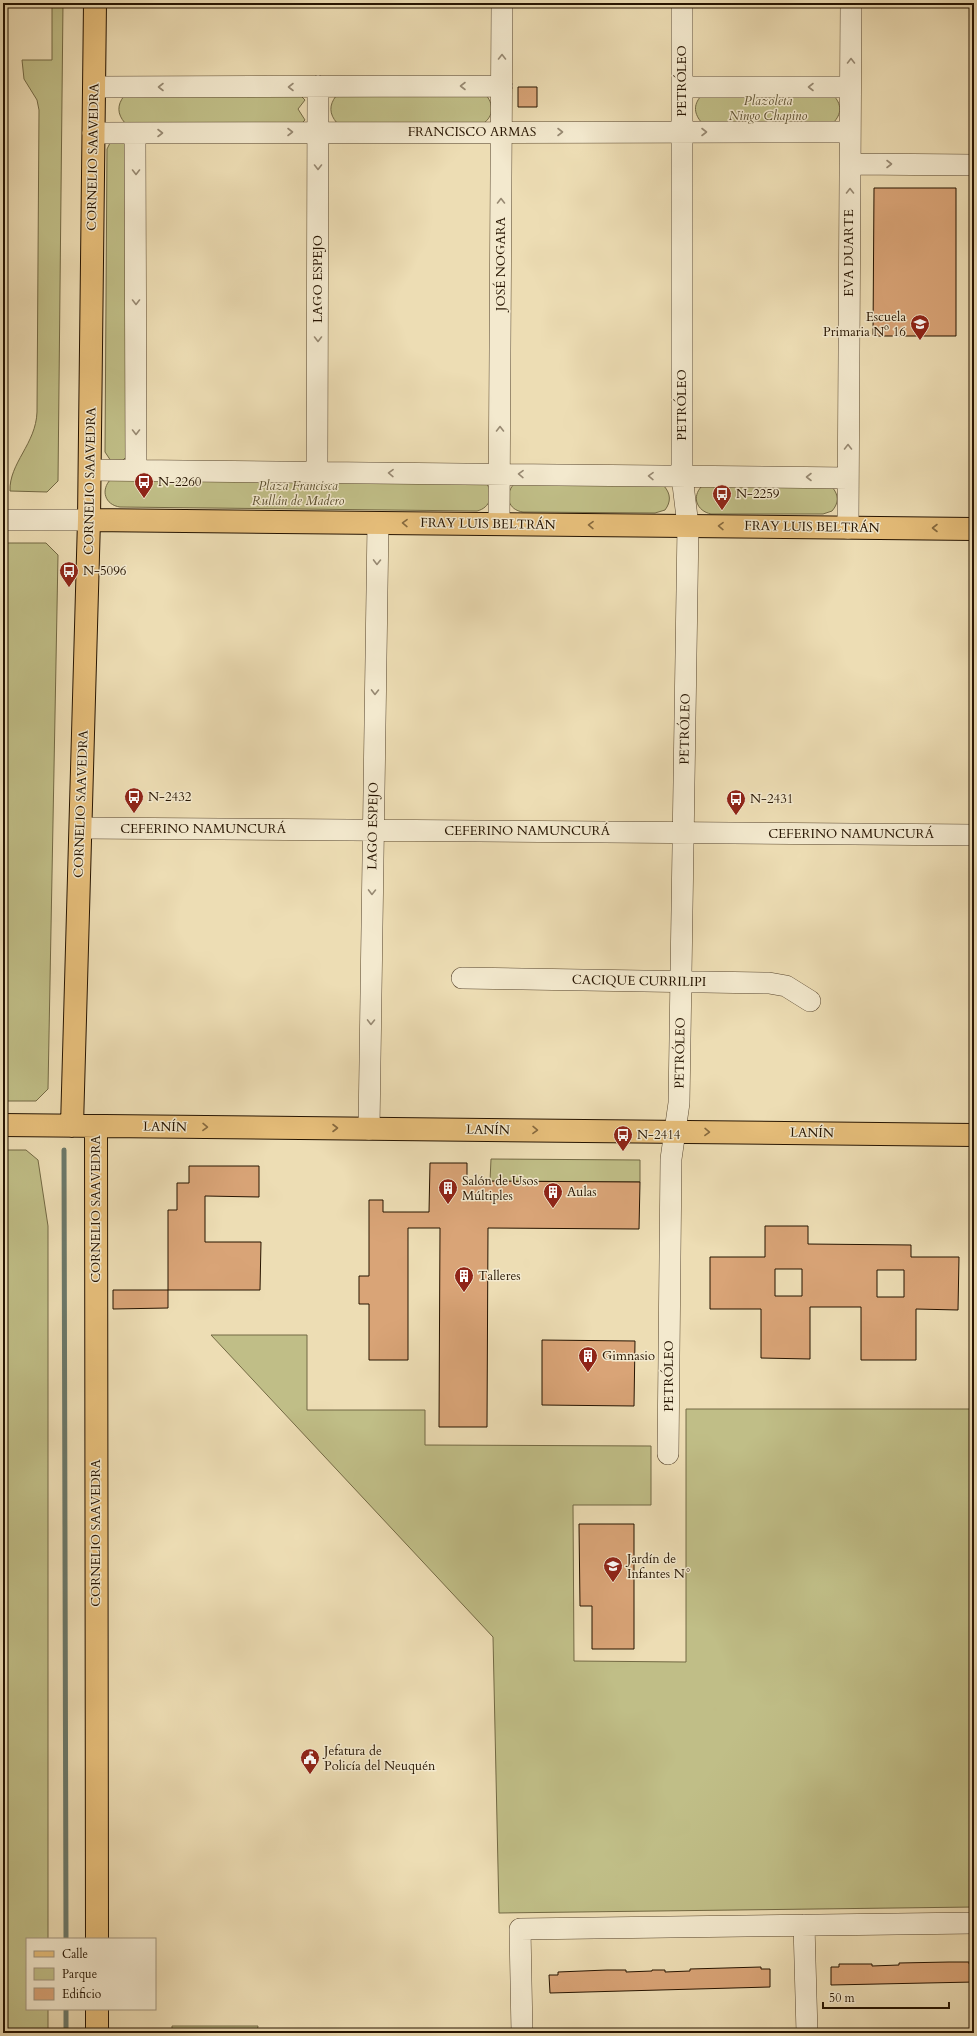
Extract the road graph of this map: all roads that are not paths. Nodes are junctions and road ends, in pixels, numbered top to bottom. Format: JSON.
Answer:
{"nodes":[{"id":1,"x":95,"y":3,"type":"edge"},
{"id":2,"x":502,"y":3,"type":"edge"},
{"id":3,"x":682,"y":3,"type":"edge"},
{"id":4,"x":851,"y":3,"type":"edge"},
{"id":5,"x":318,"y":86,"type":"junction"},
{"id":6,"x":502,"y":86,"type":"junction"},
{"id":7,"x":94,"y":87,"type":"junction"},
{"id":8,"x":682,"y":87,"type":"junction"},
{"id":9,"x":850,"y":87,"type":"junction"},
{"id":10,"x":318,"y":132,"type":"junction"},
{"id":11,"x":502,"y":132,"type":"junction"},
{"id":12,"x":682,"y":132,"type":"junction"},
{"id":13,"x":850,"y":132,"type":"junction"},
{"id":14,"x":93,"y":133,"type":"junction"},
{"id":15,"x":136,"y":133,"type":"junction"},
{"id":16,"x":850,"y":164,"type":"junction"},
{"id":17,"x":974,"y":165,"type":"edge"},
{"id":18,"x":90,"y":470,"type":"junction"},
{"id":19,"x":136,"y":470,"type":"junction"},
{"id":20,"x":317,"y":472,"type":"junction"},
{"id":21,"x":500,"y":474,"type":"junction"},
{"id":22,"x":682,"y":476,"type":"junction"},
{"id":23,"x":848,"y":478,"type":"junction"},
{"id":24,"x":3,"y":520,"type":"edge"},
{"id":25,"x":90,"y":520,"type":"junction"},
{"id":26,"x":378,"y":523,"type":"junction"},
{"id":27,"x":500,"y":524,"type":"junction"},
{"id":28,"x":688,"y":526,"type":"junction"},
{"id":29,"x":848,"y":528,"type":"junction"},
{"id":30,"x":974,"y":529,"type":"edge"},
{"id":31,"x":80,"y":828,"type":"junction"},
{"id":32,"x":373,"y":830,"type":"junction"},
{"id":33,"x":684,"y":833,"type":"junction"},
{"id":34,"x":974,"y":835,"type":"edge"},
{"id":35,"x":462,"y":978,"type":"dead end"},
{"id":36,"x":681,"y":982,"type":"junction"},
{"id":37,"x":810,"y":1001,"type":"dead end"},
{"id":38,"x":3,"y":1125,"type":"edge"},
{"id":39,"x":72,"y":1126,"type":"junction"},
{"id":40,"x":96,"y":1126,"type":"junction"},
{"id":41,"x":369,"y":1129,"type":"junction"},
{"id":42,"x":675,"y":1132,"type":"junction"},
{"id":43,"x":974,"y":1134,"type":"edge"},
{"id":44,"x":668,"y":1454,"type":"dead end"},
{"id":45,"x":974,"y":1923,"type":"edge"},
{"id":46,"x":804,"y":1925,"type":"junction"},
{"id":47,"x":97,"y":1938,"type":"edge"},
{"id":48,"x":97,"y":2010,"type":"edge"},
{"id":49,"x":97,"y":2033,"type":"edge"},
{"id":50,"x":522,"y":2033,"type":"edge"},
{"id":51,"x":807,"y":2033,"type":"edge"}],
"edges":[{"from":1,"to":7,"type":"main road","name":"CORNELIO SAAVEDRA"},
{"from":6,"to":2,"type":"street","name":"JOSÉ NOGARA","one_way":true},
{"from":3,"to":8,"type":"street","name":"PETRÓLEO"},
{"from":9,"to":4,"type":"street","name":"EVA DUARTE","one_way":true},
{"from":6,"to":5,"type":"street","one_way":true},
{"from":5,"to":7,"type":"street","one_way":true},
{"from":5,"to":10,"type":"street","name":"LAGO ESPEJO"},
{"from":6,"to":11,"type":"street","name":"JOSÉ NOGARA"},
{"from":7,"to":14,"type":"main road","name":"CORNELIO SAAVEDRA"},
{"from":9,"to":8,"type":"street","one_way":true},
{"from":8,"to":12,"type":"street","name":"PETRÓLEO"},
{"from":9,"to":13,"type":"street","name":"EVA DUARTE"},
{"from":10,"to":11,"type":"street","name":"FRANCISCO ARMAS"},
{"from":15,"to":10,"type":"street","name":"FRANCISCO ARMAS","one_way":true},
{"from":10,"to":20,"type":"street","name":"LAGO ESPEJO","one_way":true},
{"from":11,"to":12,"type":"street","name":"FRANCISCO ARMAS","one_way":true},
{"from":21,"to":11,"type":"street","name":"JOSÉ NOGARA","one_way":true},
{"from":12,"to":13,"type":"street","name":"FRANCISCO ARMAS","one_way":true},
{"from":12,"to":22,"type":"street","name":"PETRÓLEO"},
{"from":13,"to":16,"type":"street","name":"EVA DUARTE"},
{"from":14,"to":15,"type":"street","name":"FRANCISCO ARMAS"},
{"from":14,"to":18,"type":"main road","name":"CORNELIO SAAVEDRA"},
{"from":15,"to":19,"type":"street","one_way":true},
{"from":16,"to":17,"type":"street","one_way":true},
{"from":23,"to":16,"type":"street","name":"EVA DUARTE","one_way":true},
{"from":18,"to":19,"type":"street"},
{"from":18,"to":25,"type":"main road","name":"CORNELIO SAAVEDRA"},
{"from":19,"to":20,"type":"street"},
{"from":21,"to":20,"type":"street","one_way":true},
{"from":22,"to":21,"type":"street","one_way":true},
{"from":21,"to":27,"type":"street","name":"JOSÉ NOGARA"},
{"from":23,"to":22,"type":"street","one_way":true},
{"from":22,"to":28,"type":"street","name":"PETRÓLEO"},
{"from":23,"to":29,"type":"street","name":"EVA DUARTE"},
{"from":24,"to":25,"type":"street","name":"FRAY LUIS BELTRÁN"},
{"from":25,"to":26,"type":"main road","name":"FRAY LUIS BELTRÁN"},
{"from":25,"to":31,"type":"main road","name":"CORNELIO SAAVEDRA"},
{"from":27,"to":26,"type":"main road","name":"FRAY LUIS BELTRÁN","one_way":true},
{"from":26,"to":32,"type":"street","name":"LAGO ESPEJO","one_way":true},
{"from":28,"to":27,"type":"main road","name":"FRAY LUIS BELTRÁN","one_way":true},
{"from":29,"to":28,"type":"main road","name":"FRAY LUIS BELTRÁN","one_way":true},
{"from":28,"to":33,"type":"street","name":"PETRÓLEO"},
{"from":30,"to":29,"type":"main road","name":"FRAY LUIS BELTRÁN","one_way":true},
{"from":31,"to":32,"type":"street","name":"CEFERINO NAMUNCURÁ"},
{"from":31,"to":39,"type":"main road","name":"CORNELIO SAAVEDRA"},
{"from":32,"to":33,"type":"street","name":"CEFERINO NAMUNCURÁ"},
{"from":32,"to":41,"type":"street","name":"LAGO ESPEJO","one_way":true},
{"from":33,"to":34,"type":"street","name":"CEFERINO NAMUNCURÁ"},
{"from":33,"to":36,"type":"street","name":"PETRÓLEO"},
{"from":35,"to":36,"type":"street","name":"CACIQUE CURRILIPI"},
{"from":36,"to":37,"type":"street","name":"CACIQUE CURRILIPI"},
{"from":36,"to":42,"type":"street","name":"PETRÓLEO"},
{"from":38,"to":39,"type":"main road","name":"LANÍN"},
{"from":39,"to":40,"type":"main road","name":"LANÍN"},
{"from":40,"to":41,"type":"main road","name":"LANÍN","one_way":true},
{"from":40,"to":47,"type":"main road","name":"CORNELIO SAAVEDRA"},
{"from":41,"to":42,"type":"main road","name":"LANÍN","one_way":true},
{"from":42,"to":43,"type":"main road","name":"LANÍN","one_way":true},
{"from":42,"to":44,"type":"street","name":"PETRÓLEO"},
{"from":45,"to":46,"type":"street"},
{"from":46,"to":50,"type":"street"},
{"from":46,"to":51,"type":"street"},
{"from":48,"to":49,"type":"main road"}]}
